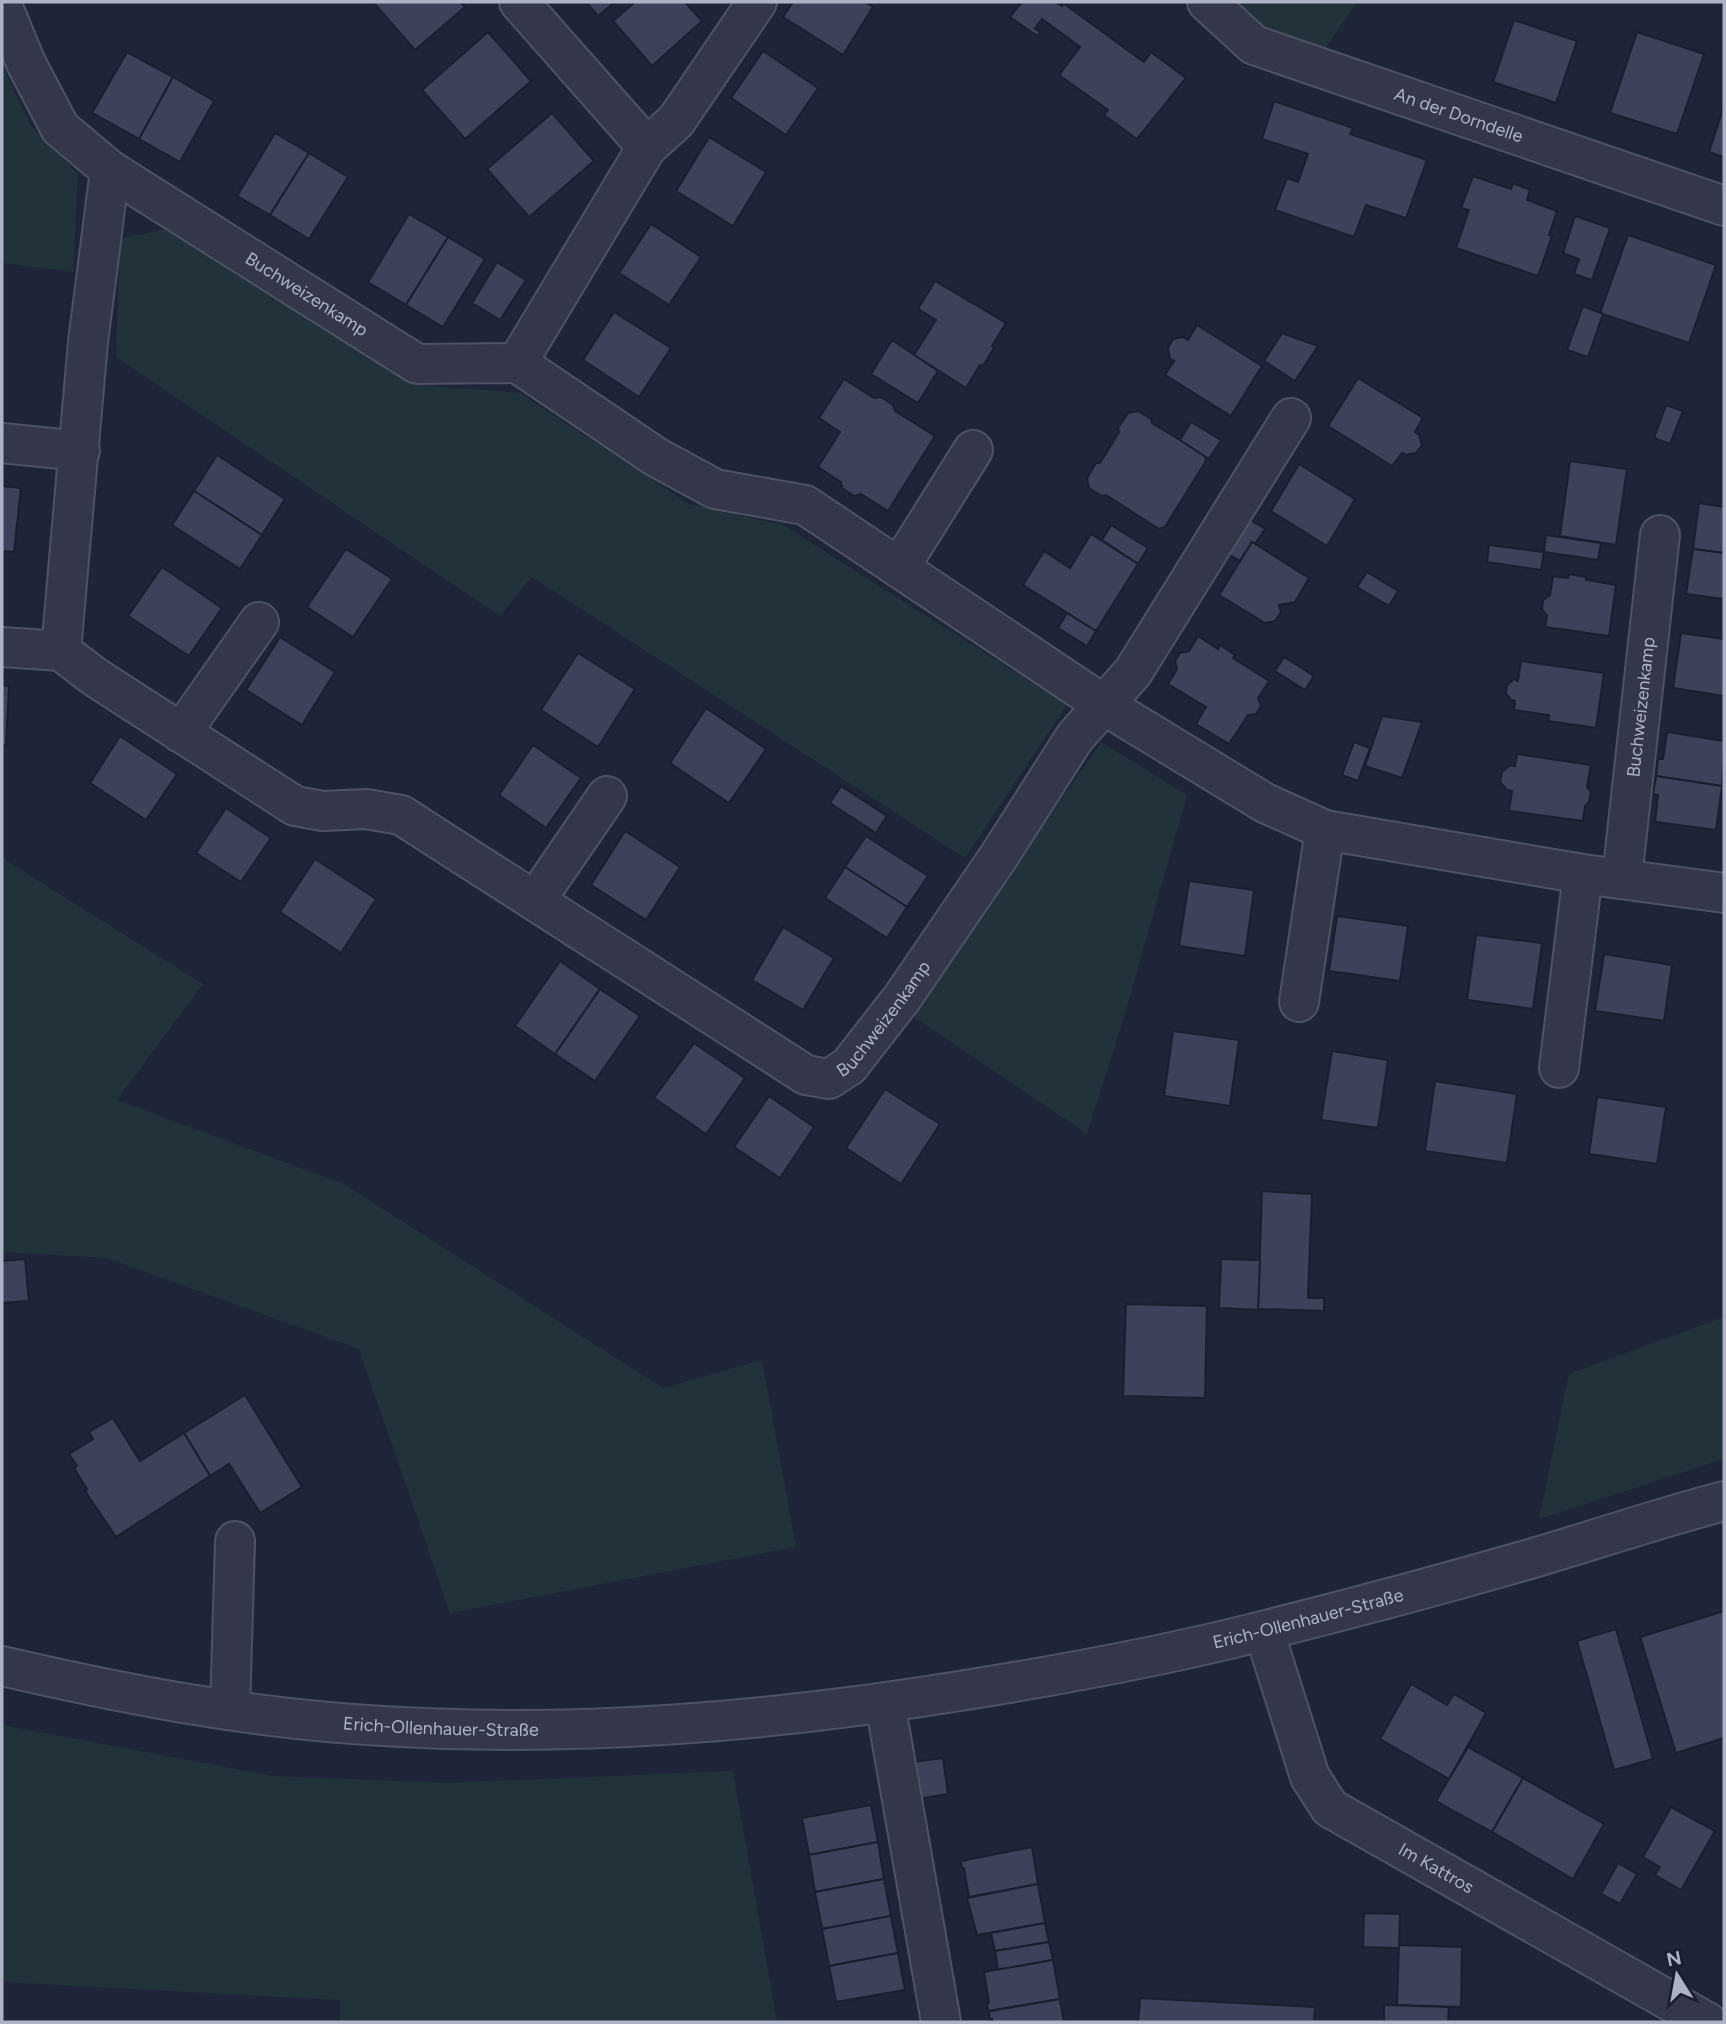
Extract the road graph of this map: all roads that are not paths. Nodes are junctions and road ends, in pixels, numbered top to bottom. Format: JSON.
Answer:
{"nodes":[{"id":1,"x":519,"y":2,"type":"edge"},
{"id":2,"x":757,"y":2,"type":"edge"},
{"id":3,"x":1207,"y":2,"type":"edge"},
{"id":4,"x":2,"y":5,"type":"edge"},
{"id":5,"x":647,"y":148,"type":"junction"},
{"id":6,"x":110,"y":170,"type":"junction"},
{"id":7,"x":1724,"y":206,"type":"edge"},
{"id":8,"x":517,"y":363,"type":"junction"},
{"id":9,"x":1291,"y":418,"type":"dead end"},
{"id":10,"x":2,"y":443,"type":"edge"},
{"id":11,"x":973,"y":450,"type":"dead end"},
{"id":12,"x":80,"y":451,"type":"junction"},
{"id":13,"x":1660,"y":536,"type":"dead end"},
{"id":14,"x":900,"y":568,"type":"junction"},
{"id":15,"x":259,"y":622,"type":"dead end"},
{"id":16,"x":2,"y":647,"type":"edge"},
{"id":17,"x":61,"y":651,"type":"junction"},
{"id":18,"x":1104,"y":705,"type":"junction"},
{"id":19,"x":181,"y":733,"type":"junction"},
{"id":20,"x":607,"y":796,"type":"dead end"},
{"id":21,"x":1325,"y":830,"type":"junction"},
{"id":22,"x":1583,"y":874,"type":"junction"},
{"id":23,"x":1622,"y":878,"type":"junction"},
{"id":24,"x":1724,"y":893,"type":"edge"},
{"id":25,"x":535,"y":901,"type":"junction"},
{"id":26,"x":1298,"y":1002,"type":"dead end"},
{"id":27,"x":1559,"y":1068,"type":"dead end"},
{"id":28,"x":1724,"y":1501,"type":"edge"},
{"id":29,"x":235,"y":1541,"type":"dead end"},
{"id":30,"x":1264,"y":1631,"type":"junction"},
{"id":31,"x":2,"y":1666,"type":"edge"},
{"id":32,"x":885,"y":1703,"type":"junction"},
{"id":33,"x":230,"y":1710,"type":"junction"},
{"id":34,"x":941,"y":2022,"type":"edge"},
{"id":35,"x":1707,"y":2022,"type":"edge"}],
"edges":[{"from":1,"to":5,"type":"street"},
{"from":2,"to":5,"type":"street"},
{"from":3,"to":7,"type":"street","name":"An der Dorndelle"},
{"from":4,"to":6,"type":"street","name":"Buchweizenkamp"},
{"from":5,"to":8,"type":"street"},
{"from":6,"to":8,"type":"street","name":"Buchweizenkamp"},
{"from":6,"to":12,"type":"street"},
{"from":8,"to":14,"type":"street"},
{"from":9,"to":18,"type":"street","name":"Buchweizenkamp"},
{"from":10,"to":12,"type":"street"},
{"from":11,"to":14,"type":"street"},
{"from":12,"to":17,"type":"street"},
{"from":13,"to":23,"type":"street","name":"Buchweizenkamp"},
{"from":14,"to":18,"type":"street"},
{"from":15,"to":19,"type":"street"},
{"from":16,"to":17,"type":"street"},
{"from":17,"to":19,"type":"street","name":"Buchweizenkamp"},
{"from":18,"to":21,"type":"street"},
{"from":18,"to":25,"type":"street","name":"Buchweizenkamp"},
{"from":19,"to":25,"type":"street","name":"Buchweizenkamp"},
{"from":20,"to":25,"type":"street"},
{"from":21,"to":22,"type":"street"},
{"from":21,"to":26,"type":"street"},
{"from":22,"to":23,"type":"street"},
{"from":22,"to":27,"type":"street"},
{"from":23,"to":24,"type":"street"},
{"from":28,"to":30,"type":"street","name":"Erich-Ollenhauer-Straße"},
{"from":29,"to":33,"type":"street"},
{"from":30,"to":32,"type":"street","name":"Erich-Ollenhauer-Straße"},
{"from":30,"to":35,"type":"street","name":"Im Kattros"},
{"from":31,"to":33,"type":"street","name":"Erich-Ollenhauer-Straße"},
{"from":32,"to":33,"type":"street","name":"Erich-Ollenhauer-Straße"},
{"from":32,"to":34,"type":"street"}]}
